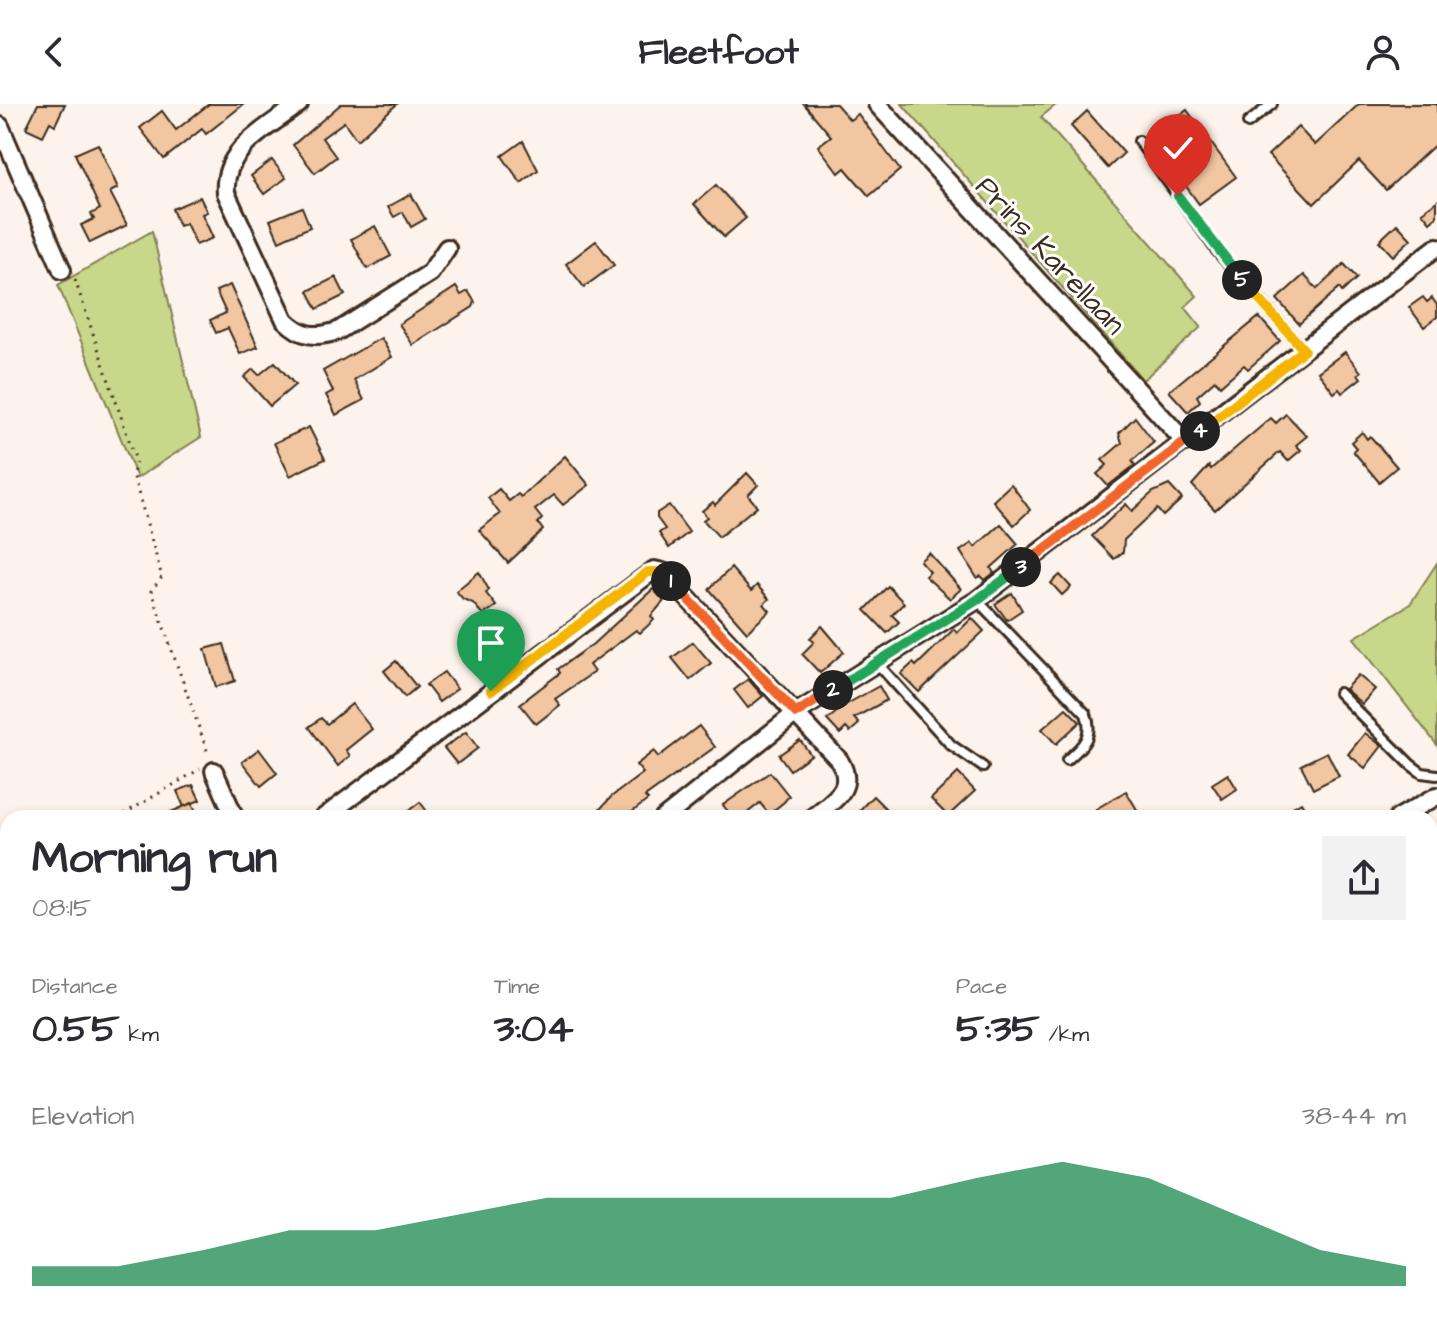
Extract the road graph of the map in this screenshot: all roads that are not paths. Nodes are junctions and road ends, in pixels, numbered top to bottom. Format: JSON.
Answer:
{"nodes":[{"id":1,"x":299,"y":104,"type":"edge"},
{"id":2,"x":877,"y":104,"type":"edge"},
{"id":3,"x":1272,"y":104,"type":"edge"},
{"id":4,"x":1248,"y":123,"type":"dead end"},
{"id":5,"x":0,"y":126,"type":"edge"},
{"id":6,"x":1139,"y":141,"type":"dead end"},
{"id":7,"x":1437,"y":247,"type":"edge"},
{"id":8,"x":447,"y":248,"type":"dead end"},
{"id":9,"x":62,"y":270,"type":"road end"},
{"id":10,"x":1304,"y":350,"type":"junction"},
{"id":11,"x":1185,"y":442,"type":"junction"},
{"id":12,"x":977,"y":600,"type":"junction"},
{"id":13,"x":876,"y":662,"type":"junction"},
{"id":14,"x":1339,"y":693,"type":"dead end"},
{"id":15,"x":796,"y":713,"type":"junction"},
{"id":16,"x":1067,"y":760,"type":"dead end"},
{"id":17,"x":983,"y":767,"type":"dead end"},
{"id":18,"x":214,"y":771,"type":"road end"},
{"id":19,"x":1437,"y":775,"type":"edge"},
{"id":20,"x":1437,"y":796,"type":"edge"},
{"id":21,"x":231,"y":810,"type":"edge"},
{"id":22,"x":334,"y":810,"type":"edge"},
{"id":23,"x":674,"y":810,"type":"edge"},
{"id":24,"x":822,"y":810,"type":"edge"},
{"id":25,"x":1412,"y":810,"type":"edge"}],
"edges":[{"from":1,"to":8,"type":"street"},
{"from":2,"to":11,"type":"street","name":"Prins Karellaan"},
{"from":3,"to":4,"type":"lane"},
{"from":5,"to":9,"type":"street"},
{"from":6,"to":10,"type":"lane"},
{"from":7,"to":10,"type":"street"},
{"from":10,"to":11,"type":"street"},
{"from":11,"to":12,"type":"street"},
{"from":12,"to":13,"type":"street"},
{"from":12,"to":16,"type":"lane"},
{"from":13,"to":15,"type":"street"},
{"from":13,"to":17,"type":"lane"},
{"from":14,"to":19,"type":"lane"},
{"from":15,"to":22,"type":"street"},
{"from":15,"to":23,"type":"street"},
{"from":15,"to":24,"type":"street"},
{"from":18,"to":21,"type":"street"},
{"from":20,"to":25,"type":"street"}]}
